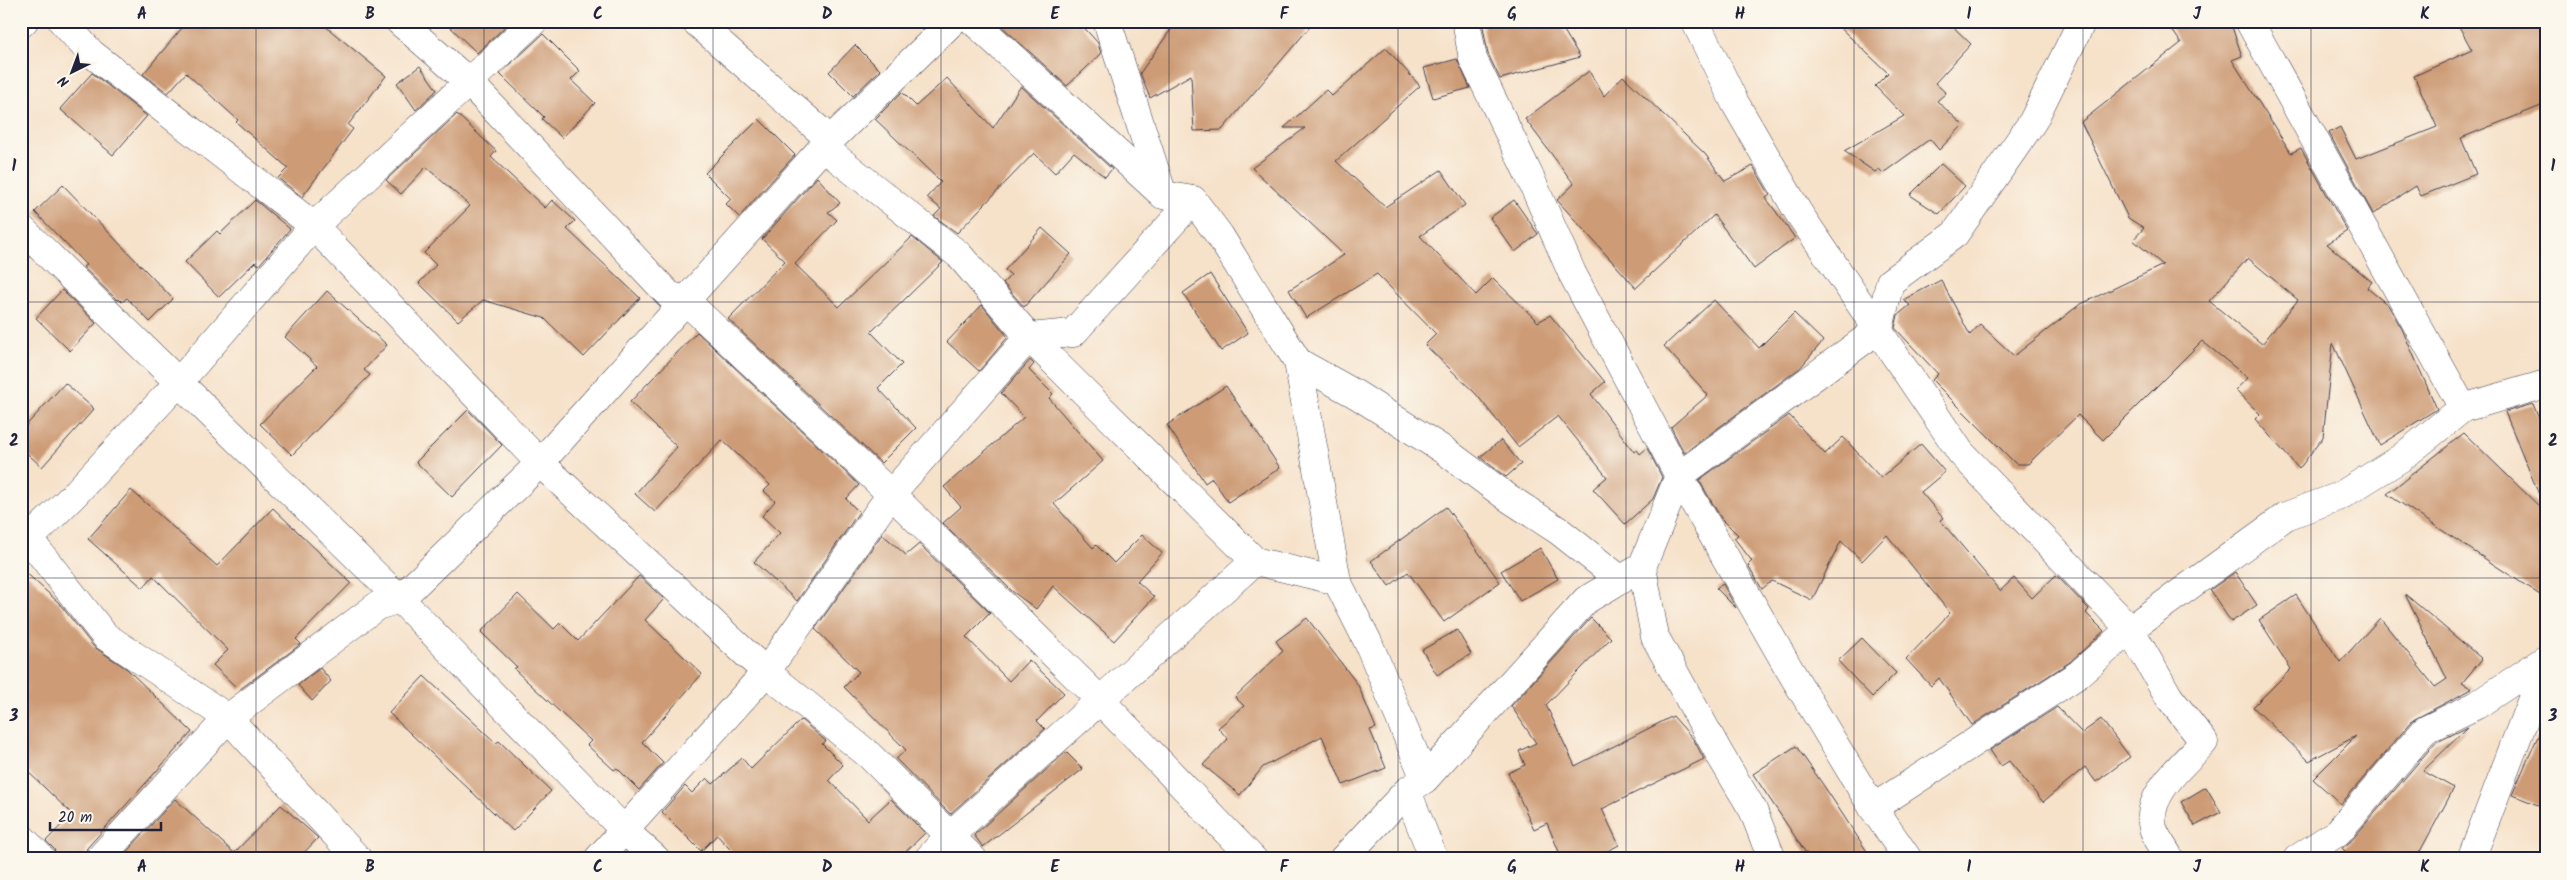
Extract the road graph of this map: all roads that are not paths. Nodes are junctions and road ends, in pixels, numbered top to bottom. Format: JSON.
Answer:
{"nodes":[{"id":1,"x":24,"y":21,"type":"edge"},
{"id":2,"x":62,"y":21,"type":"edge"},
{"id":3,"x":400,"y":21,"type":"edge"},
{"id":4,"x":534,"y":21,"type":"edge"},
{"id":5,"x":695,"y":21,"type":"edge"},
{"id":6,"x":954,"y":21,"type":"edge"},
{"id":7,"x":973,"y":21,"type":"edge"},
{"id":8,"x":1107,"y":21,"type":"edge"},
{"id":9,"x":1466,"y":21,"type":"edge"},
{"id":10,"x":1695,"y":21,"type":"edge"},
{"id":11,"x":2082,"y":21,"type":"edge"},
{"id":12,"x":2249,"y":21,"type":"edge"},
{"id":13,"x":21,"y":24,"type":"edge"},
{"id":14,"x":469,"y":82,"type":"junction"},
{"id":15,"x":823,"y":147,"type":"junction"},
{"id":16,"x":1163,"y":195,"type":"junction"},
{"id":17,"x":1193,"y":200,"type":"junction"},
{"id":18,"x":314,"y":226,"type":"junction"},
{"id":19,"x":21,"y":228,"type":"edge"},
{"id":20,"x":685,"y":300,"type":"junction"},
{"id":21,"x":1878,"y":330,"type":"junction"},
{"id":22,"x":1029,"y":337,"type":"junction"},
{"id":23,"x":1298,"y":362,"type":"junction"},
{"id":24,"x":179,"y":382,"type":"junction"},
{"id":25,"x":2546,"y":384,"type":"edge"},
{"id":26,"x":2463,"y":408,"type":"junction"},
{"id":27,"x":540,"y":463,"type":"junction"},
{"id":28,"x":1679,"y":476,"type":"junction"},
{"id":29,"x":890,"y":494,"type":"junction"},
{"id":30,"x":24,"y":538,"type":"edge"},
{"id":31,"x":1255,"y":561,"type":"junction"},
{"id":32,"x":1631,"y":574,"type":"junction"},
{"id":33,"x":1337,"y":581,"type":"junction"},
{"id":34,"x":400,"y":599,"type":"junction"},
{"id":35,"x":2130,"y":629,"type":"junction"},
{"id":36,"x":2546,"y":661,"type":"edge"},
{"id":37,"x":766,"y":672,"type":"junction"},
{"id":38,"x":1100,"y":700,"type":"junction"},
{"id":39,"x":228,"y":718,"type":"junction"},
{"id":40,"x":1416,"y":785,"type":"junction"},
{"id":41,"x":1873,"y":808,"type":"junction"},
{"id":42,"x":624,"y":830,"type":"junction"},
{"id":43,"x":949,"y":836,"type":"junction"},
{"id":44,"x":21,"y":837,"type":"edge"},
{"id":45,"x":42,"y":859,"type":"edge"},
{"id":46,"x":99,"y":859,"type":"edge"},
{"id":47,"x":358,"y":859,"type":"edge"},
{"id":48,"x":598,"y":859,"type":"edge"},
{"id":49,"x":656,"y":859,"type":"edge"},
{"id":50,"x":928,"y":859,"type":"edge"},
{"id":51,"x":973,"y":859,"type":"edge"},
{"id":52,"x":1253,"y":859,"type":"edge"},
{"id":53,"x":1343,"y":859,"type":"edge"},
{"id":54,"x":1434,"y":859,"type":"edge"},
{"id":55,"x":1772,"y":859,"type":"edge"},
{"id":56,"x":1908,"y":859,"type":"edge"},
{"id":57,"x":2170,"y":859,"type":"edge"},
{"id":58,"x":2297,"y":859,"type":"edge"},
{"id":59,"x":2471,"y":859,"type":"edge"}],
"edges":[{"from":1,"to":13,"type":"street"},
{"from":2,"to":18,"type":"street"},
{"from":3,"to":14,"type":"street"},
{"from":4,"to":14,"type":"street"},
{"from":5,"to":15,"type":"street"},
{"from":6,"to":15,"type":"street"},
{"from":7,"to":16,"type":"street"},
{"from":8,"to":16,"type":"street"},
{"from":9,"to":28,"type":"street"},
{"from":10,"to":21,"type":"street"},
{"from":11,"to":21,"type":"street"},
{"from":12,"to":26,"type":"street"},
{"from":14,"to":18,"type":"street"},
{"from":14,"to":20,"type":"street"},
{"from":15,"to":20,"type":"street"},
{"from":15,"to":22,"type":"street"},
{"from":16,"to":17,"type":"street"},
{"from":17,"to":22,"type":"street"},
{"from":17,"to":23,"type":"street"},
{"from":18,"to":24,"type":"street"},
{"from":18,"to":27,"type":"street"},
{"from":19,"to":24,"type":"street"},
{"from":20,"to":27,"type":"street"},
{"from":20,"to":29,"type":"street"},
{"from":21,"to":28,"type":"street"},
{"from":21,"to":35,"type":"street"},
{"from":22,"to":29,"type":"street"},
{"from":22,"to":31,"type":"street"},
{"from":23,"to":32,"type":"street"},
{"from":23,"to":33,"type":"street"},
{"from":24,"to":30,"type":"street"},
{"from":24,"to":34,"type":"street"},
{"from":25,"to":26,"type":"street"},
{"from":26,"to":35,"type":"street"},
{"from":27,"to":34,"type":"street"},
{"from":27,"to":37,"type":"street"},
{"from":28,"to":32,"type":"street"},
{"from":28,"to":41,"type":"street"},
{"from":29,"to":37,"type":"street"},
{"from":29,"to":38,"type":"street"},
{"from":30,"to":39,"type":"street"},
{"from":31,"to":33,"type":"street"},
{"from":31,"to":38,"type":"street"},
{"from":32,"to":40,"type":"street"},
{"from":32,"to":55,"type":"street"},
{"from":33,"to":40,"type":"street"},
{"from":34,"to":39,"type":"street"},
{"from":34,"to":42,"type":"street"},
{"from":35,"to":41,"type":"street"},
{"from":35,"to":57,"type":"street"},
{"from":36,"to":58,"type":"street"},
{"from":36,"to":59,"type":"street"},
{"from":37,"to":42,"type":"street"},
{"from":37,"to":43,"type":"street"},
{"from":38,"to":43,"type":"street"},
{"from":38,"to":52,"type":"street"},
{"from":39,"to":46,"type":"street"},
{"from":39,"to":47,"type":"street"},
{"from":40,"to":53,"type":"street"},
{"from":40,"to":54,"type":"street"},
{"from":41,"to":56,"type":"street"},
{"from":42,"to":48,"type":"street"},
{"from":42,"to":49,"type":"street"},
{"from":43,"to":50,"type":"street"},
{"from":43,"to":51,"type":"street"},
{"from":44,"to":45,"type":"street"}]}
